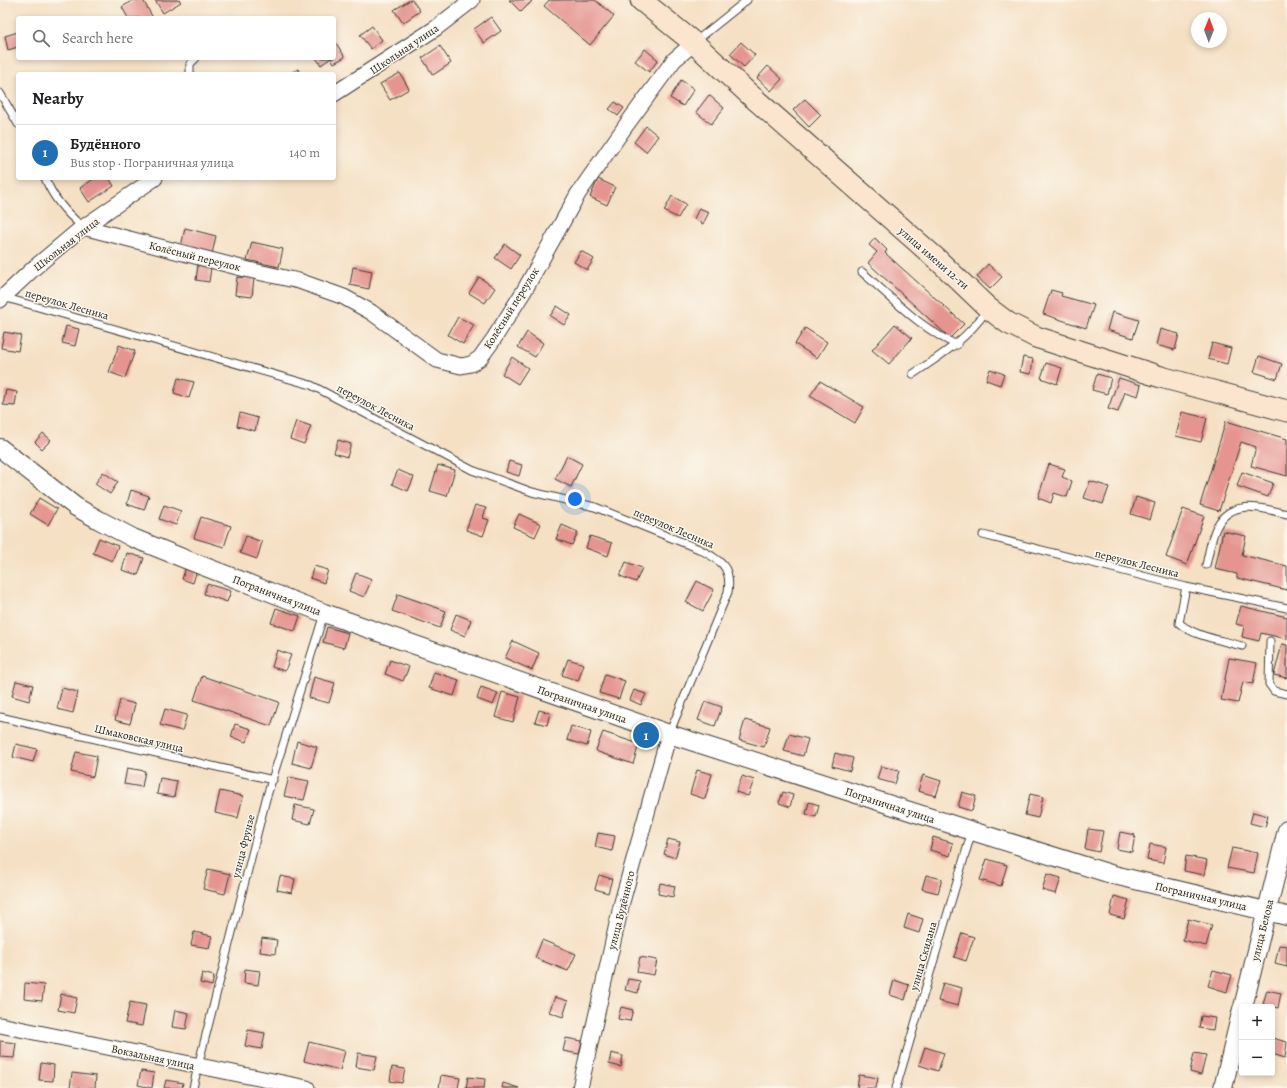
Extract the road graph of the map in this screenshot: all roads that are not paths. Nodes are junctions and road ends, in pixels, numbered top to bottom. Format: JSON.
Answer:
{"nodes":[{"id":1,"x":472,"y":0,"type":"edge"},
{"id":2,"x":640,"y":0,"type":"edge"},
{"id":3,"x":747,"y":0,"type":"edge"},
{"id":4,"x":694,"y":43,"type":"junction"},
{"id":5,"x":194,"y":60,"type":"edge"},
{"id":6,"x":190,"y":72,"type":"edge"},
{"id":7,"x":0,"y":93,"type":"edge"},
{"id":8,"x":336,"y":93,"type":"edge"},
{"id":9,"x":16,"y":121,"type":"edge"},
{"id":10,"x":46,"y":180,"type":"edge"},
{"id":11,"x":152,"y":180,"type":"edge"},
{"id":12,"x":83,"y":227,"type":"junction"},
{"id":13,"x":862,"y":272,"type":"dead end"},
{"id":14,"x":1,"y":298,"type":"edge"},
{"id":15,"x":988,"y":308,"type":"junction"},
{"id":16,"x":957,"y":345,"type":"junction"},
{"id":17,"x":913,"y":374,"type":"dead end"},
{"id":18,"x":1287,"y":411,"type":"edge"},
{"id":19,"x":0,"y":448,"type":"edge"},
{"id":20,"x":1287,"y":514,"type":"edge"},
{"id":21,"x":983,"y":535,"type":"dead end"},
{"id":22,"x":1206,"y":565,"type":"dead end"},
{"id":23,"x":1186,"y":587,"type":"junction"},
{"id":24,"x":1287,"y":608,"type":"edge"},
{"id":25,"x":324,"y":613,"type":"junction"},
{"id":26,"x":1270,"y":641,"type":"dead end"},
{"id":27,"x":1242,"y":646,"type":"dead end"},
{"id":28,"x":1287,"y":694,"type":"edge"},
{"id":29,"x":0,"y":717,"type":"edge"},
{"id":30,"x":669,"y":734,"type":"junction"},
{"id":31,"x":273,"y":780,"type":"junction"},
{"id":32,"x":1287,"y":830,"type":"edge"},
{"id":33,"x":972,"y":831,"type":"junction"},
{"id":34,"x":1266,"y":911,"type":"junction"},
{"id":35,"x":1287,"y":916,"type":"edge"},
{"id":36,"x":1243,"y":1004,"type":"edge"},
{"id":37,"x":1239,"y":1021,"type":"edge"},
{"id":38,"x":0,"y":1025,"type":"edge"},
{"id":39,"x":198,"y":1066,"type":"junction"},
{"id":40,"x":194,"y":1088,"type":"edge"},
{"id":41,"x":307,"y":1088,"type":"edge"},
{"id":42,"x":580,"y":1088,"type":"edge"},
{"id":43,"x":896,"y":1088,"type":"edge"},
{"id":44,"x":1223,"y":1088,"type":"edge"}],
"edges":[{"from":1,"to":8,"type":"street","name":"Школьная улица"},
{"from":2,"to":4,"type":"main road","name":"улица имени 12-ти"},
{"from":3,"to":4,"type":"lane","name":"Колёсный переулок"},
{"from":4,"to":12,"type":"street","name":"Колёсный переулок"},
{"from":4,"to":15,"type":"main road","name":"улица имени 12-ти"},
{"from":5,"to":6,"type":"lane"},
{"from":7,"to":9,"type":"lane"},
{"from":10,"to":12,"type":"lane"},
{"from":11,"to":12,"type":"street","name":"Школьная улица"},
{"from":12,"to":14,"type":"street","name":"Школьная улица"},
{"from":13,"to":16,"type":"lane"},
{"from":14,"to":30,"type":"lane","name":"переулок Лесника"},
{"from":15,"to":16,"type":"lane"},
{"from":15,"to":18,"type":"main road","name":"улица имени 12-ти"},
{"from":16,"to":17,"type":"lane"},
{"from":19,"to":25,"type":"street","name":"Пограничная улица"},
{"from":20,"to":22,"type":"lane"},
{"from":21,"to":23,"type":"lane","name":"переулок Лесника"},
{"from":23,"to":24,"type":"lane","name":"переулок Лесника"},
{"from":23,"to":27,"type":"lane"},
{"from":25,"to":30,"type":"street","name":"Пограничная улица"},
{"from":25,"to":31,"type":"lane","name":"улица Фрунзе"},
{"from":26,"to":28,"type":"lane"},
{"from":29,"to":31,"type":"lane","name":"Шмаковская улица"},
{"from":30,"to":33,"type":"street","name":"Пограничная улица"},
{"from":30,"to":42,"type":"street","name":"улица Будённого"},
{"from":31,"to":39,"type":"lane","name":"улица Фрунзе"},
{"from":32,"to":34,"type":"street","name":"улица Белова"},
{"from":33,"to":34,"type":"street","name":"Пограничная улица"},
{"from":33,"to":43,"type":"lane","name":"улица Скидана"},
{"from":34,"to":35,"type":"street","name":"Пограничная улица"},
{"from":34,"to":36,"type":"street","name":"улица Белова"},
{"from":37,"to":44,"type":"street","name":"улица Белова"},
{"from":38,"to":39,"type":"street","name":"Вокзальная улица"},
{"from":39,"to":40,"type":"lane","name":"улица Фрунзе"},
{"from":39,"to":41,"type":"street","name":"Вокзальная улица"}]}
